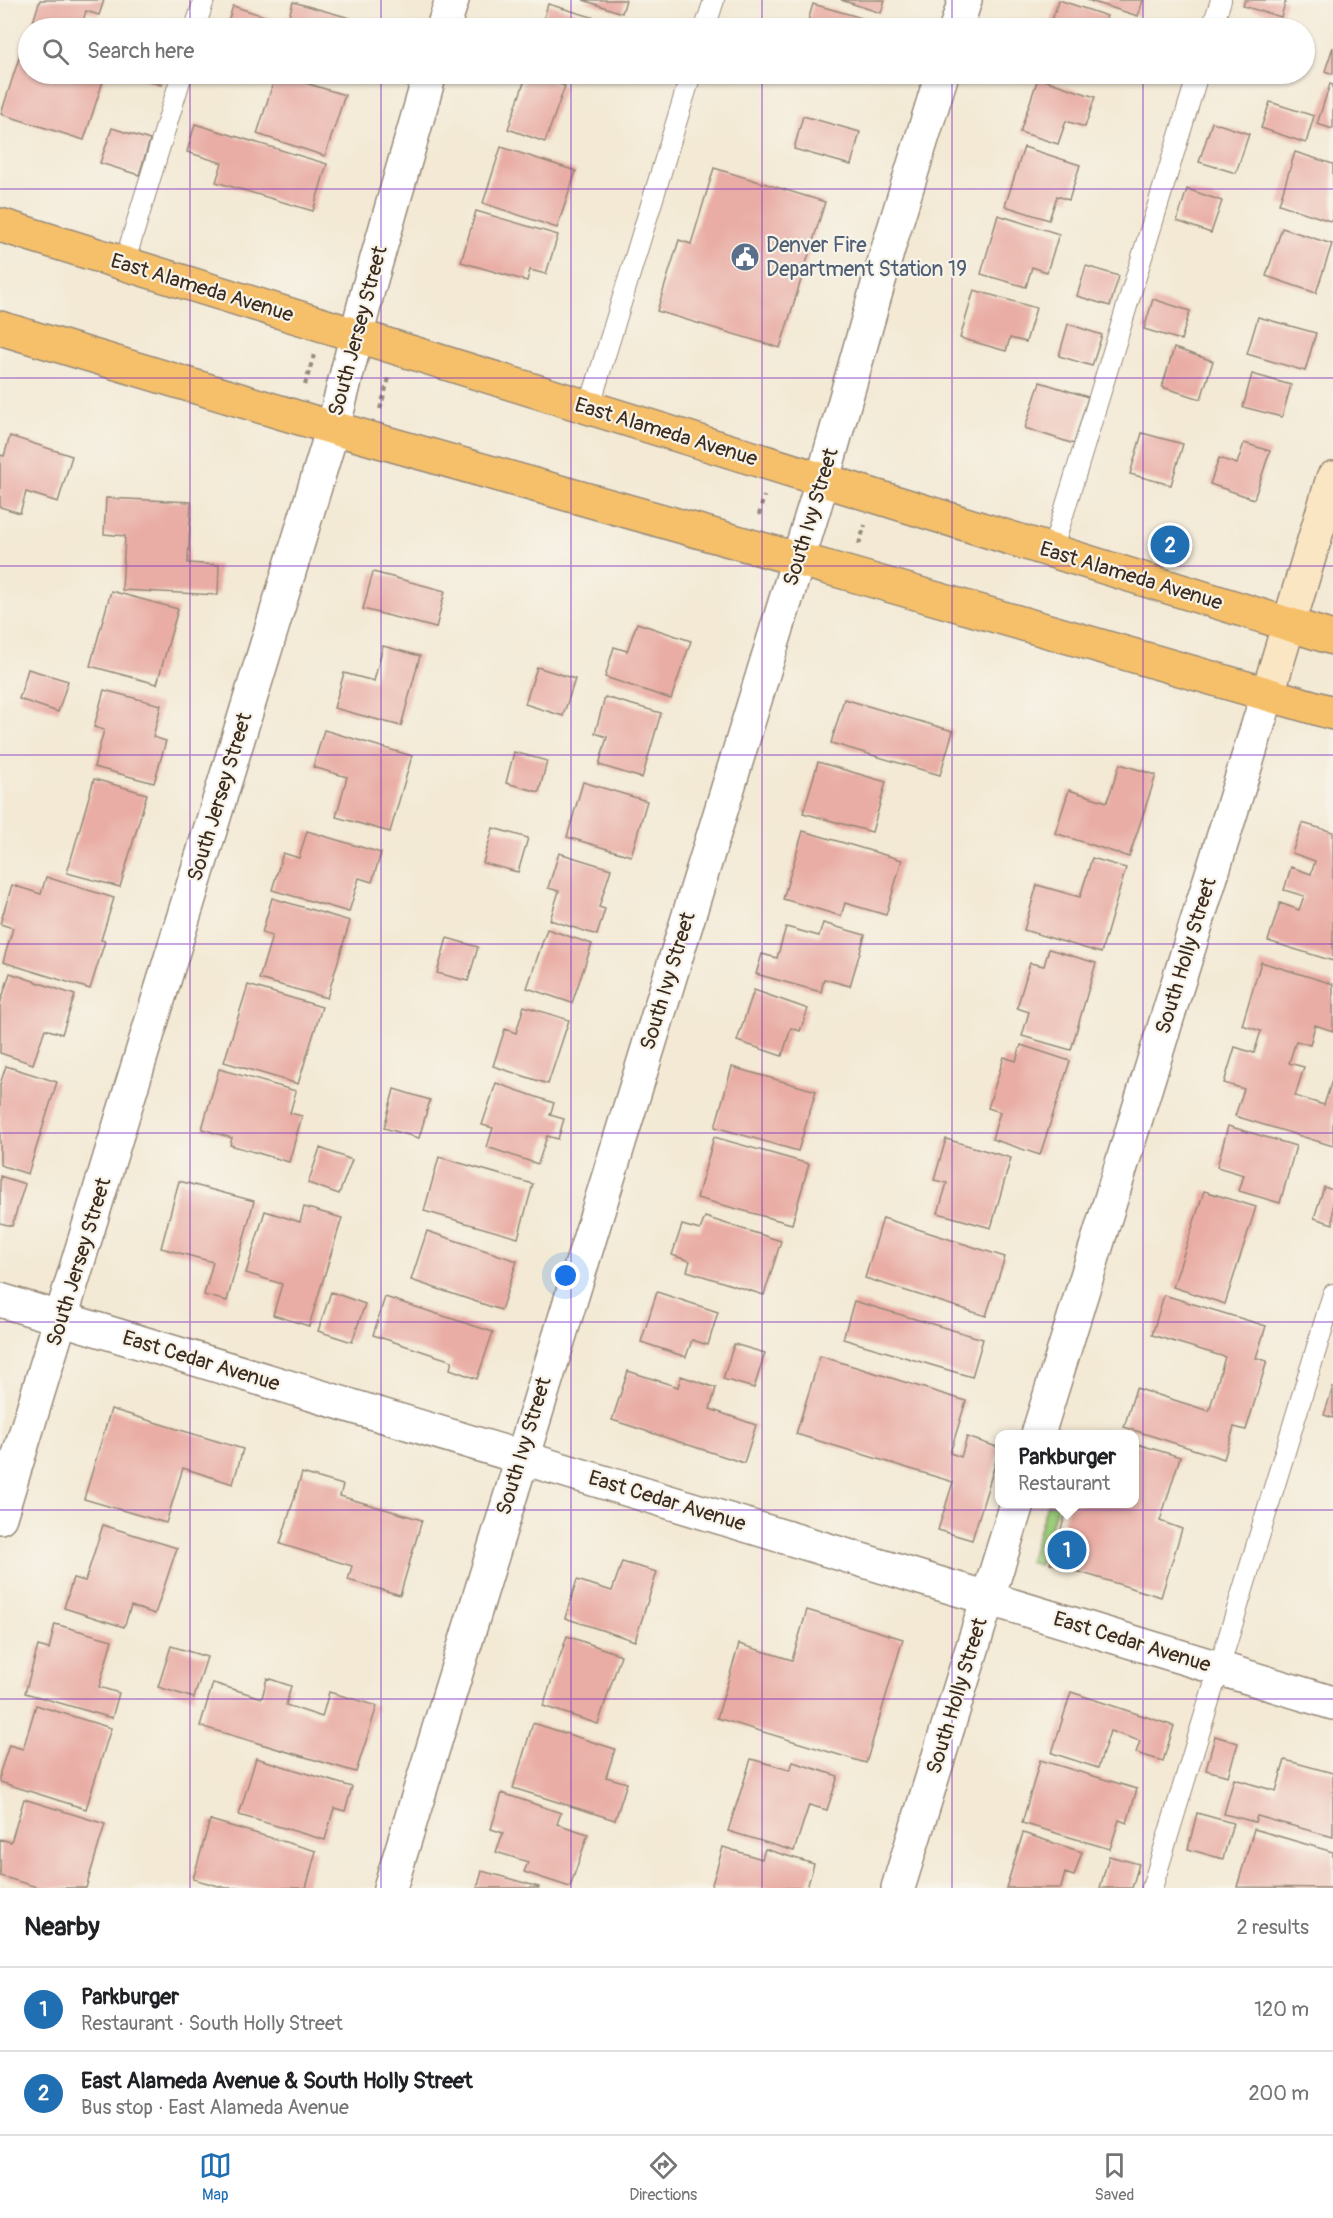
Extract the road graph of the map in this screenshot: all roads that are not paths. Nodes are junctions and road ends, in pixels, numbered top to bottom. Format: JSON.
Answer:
{"nodes":[{"id":1,"x":204,"y":0,"type":"edge"},
{"id":2,"x":452,"y":0,"type":"edge"},
{"id":3,"x":714,"y":0,"type":"edge"},
{"id":4,"x":965,"y":0,"type":"edge"},
{"id":5,"x":1221,"y":0,"type":"edge"},
{"id":6,"x":198,"y":18,"type":"edge"},
{"id":7,"x":446,"y":18,"type":"edge"},
{"id":8,"x":708,"y":18,"type":"edge"},
{"id":9,"x":959,"y":18,"type":"edge"},
{"id":10,"x":1215,"y":18,"type":"edge"},
{"id":11,"x":179,"y":84,"type":"edge"},
{"id":12,"x":427,"y":84,"type":"edge"},
{"id":13,"x":689,"y":84,"type":"edge"},
{"id":14,"x":939,"y":84,"type":"edge"},
{"id":15,"x":1195,"y":84,"type":"edge"},
{"id":16,"x":0,"y":225,"type":"edge"},
{"id":17,"x":124,"y":264,"type":"junction"},
{"id":18,"x":0,"y":328,"type":"edge"},
{"id":19,"x":356,"y":336,"type":"junction"},
{"id":20,"x":590,"y":408,"type":"junction"},
{"id":21,"x":333,"y":428,"type":"junction"},
{"id":22,"x":1333,"y":478,"type":"edge"},
{"id":23,"x":822,"y":482,"type":"junction"},
{"id":24,"x":1052,"y":551,"type":"junction"},
{"id":25,"x":799,"y":559,"type":"junction"},
{"id":26,"x":1288,"y":625,"type":"junction"},
{"id":27,"x":1333,"y":638,"type":"edge"},
{"id":28,"x":1268,"y":693,"type":"junction"},
{"id":29,"x":1333,"y":713,"type":"edge"},
{"id":30,"x":1333,"y":1294,"type":"edge"},
{"id":31,"x":0,"y":1300,"type":"edge"},
{"id":32,"x":61,"y":1319,"type":"junction"},
{"id":33,"x":1039,"y":1430,"type":"edge"},
{"id":34,"x":520,"y":1457,"type":"junction"},
{"id":35,"x":1015,"y":1508,"type":"edge"},
{"id":36,"x":0,"y":1517,"type":"edge"},
{"id":37,"x":987,"y":1598,"type":"junction"},
{"id":38,"x":1219,"y":1668,"type":"junction"},
{"id":39,"x":1333,"y":1703,"type":"edge"},
{"id":40,"x":390,"y":1888,"type":"edge"},
{"id":41,"x":898,"y":1888,"type":"edge"},
{"id":42,"x":1152,"y":1888,"type":"edge"}],
"edges":[{"from":1,"to":6,"type":"lane"},
{"from":2,"to":7,"type":"street"},
{"from":3,"to":8,"type":"lane"},
{"from":4,"to":9,"type":"street"},
{"from":5,"to":10,"type":"lane"},
{"from":11,"to":17,"type":"lane"},
{"from":12,"to":19,"type":"street","name":"South Jersey Street"},
{"from":13,"to":20,"type":"lane"},
{"from":14,"to":23,"type":"street","name":"South Ivy Street"},
{"from":15,"to":24,"type":"lane"},
{"from":16,"to":17,"type":"main road","name":"East Alameda Avenue"},
{"from":17,"to":19,"type":"main road","name":"East Alameda Avenue"},
{"from":18,"to":21,"type":"main road"},
{"from":19,"to":20,"type":"main road","name":"East Alameda Avenue"},
{"from":19,"to":21,"type":"street","name":"South Jersey Street"},
{"from":20,"to":23,"type":"main road","name":"East Alameda Avenue"},
{"from":21,"to":25,"type":"main road"},
{"from":21,"to":32,"type":"street","name":"South Jersey Street"},
{"from":22,"to":26,"type":"main road","name":"South Holly Street"},
{"from":23,"to":24,"type":"main road","name":"East Alameda Avenue"},
{"from":23,"to":25,"type":"street","name":"South Ivy Street"},
{"from":24,"to":26,"type":"main road","name":"East Alameda Avenue"},
{"from":25,"to":28,"type":"main road"},
{"from":25,"to":34,"type":"street","name":"South Ivy Street"},
{"from":26,"to":27,"type":"main road","name":"East Alameda Avenue"},
{"from":26,"to":28,"type":"main road","name":"South Holly Street"},
{"from":28,"to":29,"type":"main road"},
{"from":28,"to":33,"type":"street","name":"South Holly Street"},
{"from":30,"to":38,"type":"lane"},
{"from":31,"to":32,"type":"street","name":"East Cedar Avenue"},
{"from":32,"to":34,"type":"street","name":"East Cedar Avenue"},
{"from":32,"to":36,"type":"street","name":"South Jersey Street"},
{"from":34,"to":37,"type":"street","name":"East Cedar Avenue"},
{"from":34,"to":40,"type":"street","name":"South Ivy Street"},
{"from":35,"to":37,"type":"street","name":"South Holly Street"},
{"from":37,"to":38,"type":"street","name":"East Cedar Avenue"},
{"from":37,"to":41,"type":"street","name":"South Holly Street"},
{"from":38,"to":39,"type":"street","name":"East Cedar Avenue"},
{"from":38,"to":42,"type":"lane"}]}
